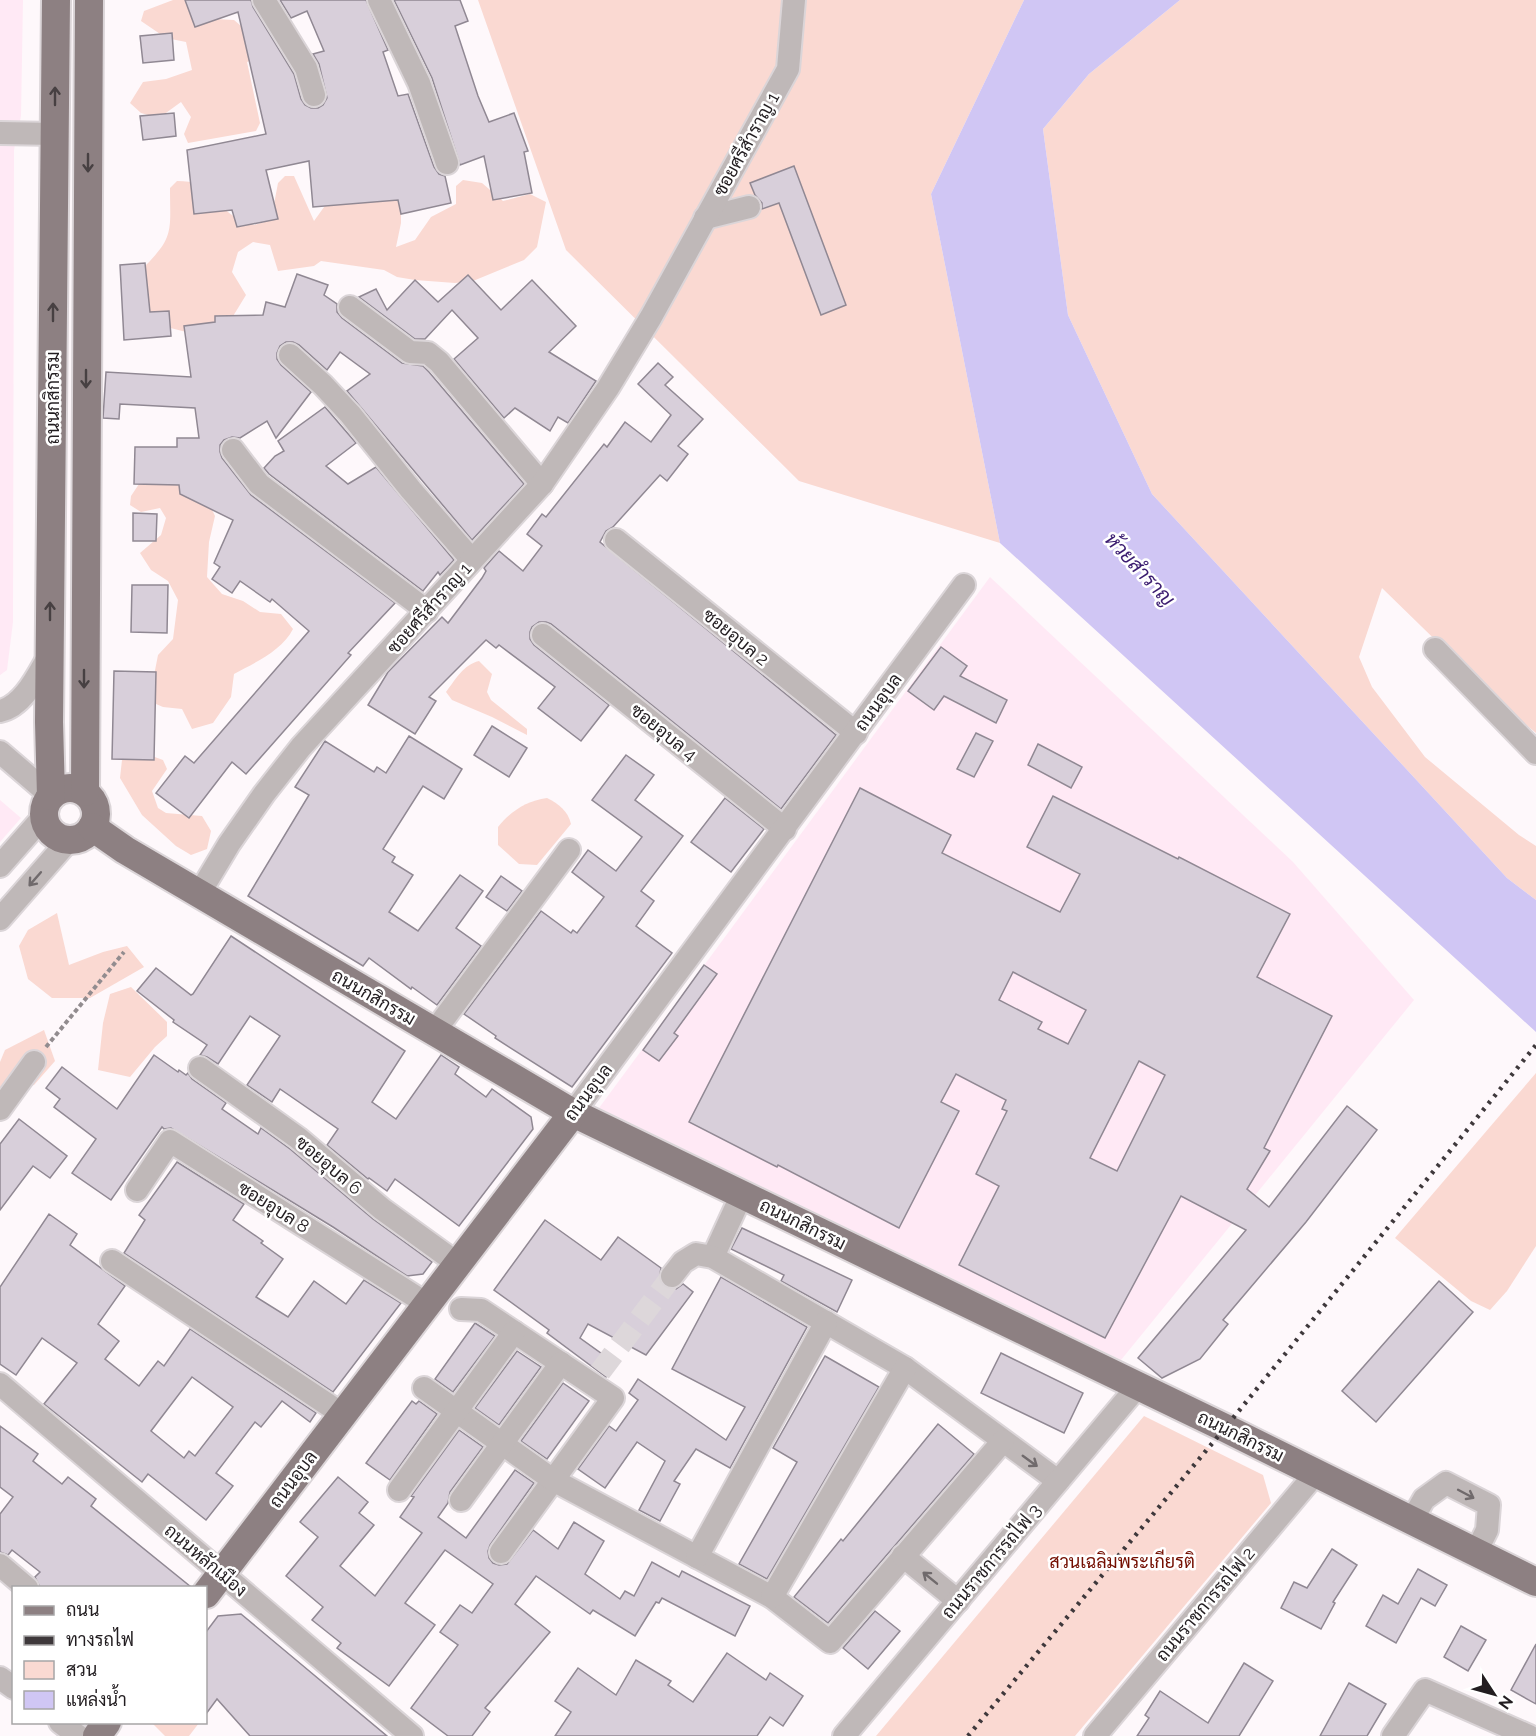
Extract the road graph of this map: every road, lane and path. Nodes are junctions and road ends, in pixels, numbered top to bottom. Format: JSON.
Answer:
{"nodes":[{"id":1,"x":56,"y":0,"type":"edge"},
{"id":2,"x":89,"y":0,"type":"edge"},
{"id":3,"x":264,"y":0,"type":"edge"},
{"id":4,"x":378,"y":0,"type":"edge"},
{"id":5,"x":794,"y":0,"type":"edge"},
{"id":6,"x":314,"y":95,"type":"dead end"},
{"id":7,"x":0,"y":133,"type":"edge"},
{"id":8,"x":54,"y":134,"type":"junction"},
{"id":9,"x":447,"y":163,"type":"dead end"},
{"id":10,"x":749,"y":207,"type":"dead end"},
{"id":11,"x":705,"y":218,"type":"junction"},
{"id":12,"x":350,"y":307,"type":"dead end"},
{"id":13,"x":290,"y":355,"type":"dead end"},
{"id":14,"x":233,"y":450,"type":"dead end"},
{"id":15,"x":542,"y":484,"type":"junction"},
{"id":16,"x":616,"y":540,"type":"dead end"},
{"id":17,"x":472,"y":560,"type":"junction"},
{"id":18,"x":964,"y":585,"type":"dead end"},
{"id":19,"x":427,"y":611,"type":"junction"},
{"id":20,"x":543,"y":635,"type":"dead end"},
{"id":21,"x":1436,"y":649,"type":"dead end"},
{"id":22,"x":50,"y":654,"type":"junction"},
{"id":23,"x":0,"y":711,"type":"edge"},
{"id":24,"x":84,"y":721,"type":"junction"},
{"id":25,"x":49,"y":722,"type":"junction"},
{"id":26,"x":856,"y":733,"type":"junction"},
{"id":27,"x":0,"y":752,"type":"edge"},
{"id":28,"x":1536,"y":753,"type":"edge"},
{"id":29,"x":85,"y":792,"type":"junction"},
{"id":30,"x":48,"y":806,"type":"junction"},
{"id":31,"x":785,"y":829,"type":"junction"},
{"id":32,"x":81,"y":833,"type":"junction"},
{"id":33,"x":569,"y":850,"type":"dead end"},
{"id":34,"x":0,"y":866,"type":"edge"},
{"id":35,"x":199,"y":894,"type":"junction"},
{"id":36,"x":0,"y":919,"type":"edge"},
{"id":37,"x":124,"y":952,"type":"dead end"},
{"id":38,"x":434,"y":1032,"type":"junction"},
{"id":39,"x":34,"y":1062,"type":"joint"},
{"id":40,"x":200,"y":1068,"type":"dead end"},
{"id":41,"x":0,"y":1109,"type":"edge"},
{"id":42,"x":573,"y":1113,"type":"junction"},
{"id":43,"x":137,"y":1190,"type":"dead end"},
{"id":44,"x":742,"y":1194,"type":"junction"},
{"id":45,"x":713,"y":1257,"type":"junction"},
{"id":46,"x":112,"y":1261,"type":"dead end"},
{"id":47,"x":458,"y":1264,"type":"junction"},
{"id":48,"x":672,"y":1276,"type":"tunnel mouth"},
{"id":49,"x":427,"y":1304,"type":"junction"},
{"id":50,"x":461,"y":1309,"type":"dead end"},
{"id":51,"x":826,"y":1322,"type":"junction"},
{"id":52,"x":514,"y":1332,"type":"junction"},
{"id":53,"x":561,"y":1363,"type":"junction"},
{"id":54,"x":905,"y":1368,"type":"junction"},
{"id":55,"x":0,"y":1384,"type":"edge"},
{"id":56,"x":1138,"y":1386,"type":"junction"},
{"id":57,"x":424,"y":1388,"type":"dead end"},
{"id":58,"x":457,"y":1411,"type":"junction"},
{"id":59,"x":342,"y":1414,"type":"junction"},
{"id":60,"x":1003,"y":1440,"type":"junction"},
{"id":61,"x":502,"y":1444,"type":"junction"},
{"id":62,"x":1316,"y":1473,"type":"junction"},
{"id":63,"x":554,"y":1480,"type":"junction"},
{"id":64,"x":1058,"y":1481,"type":"junction"},
{"id":65,"x":399,"y":1490,"type":"dead end"},
{"id":66,"x":461,"y":1500,"type":"dead end"},
{"id":67,"x":1412,"y":1520,"type":"junction"},
{"id":68,"x":501,"y":1552,"type":"dead end"},
{"id":69,"x":1476,"y":1552,"type":"junction"},
{"id":70,"x":903,"y":1556,"type":"junction"},
{"id":71,"x":697,"y":1557,"type":"junction"},
{"id":72,"x":0,"y":1565,"type":"edge"},
{"id":73,"x":1536,"y":1582,"type":"edge"},
{"id":74,"x":213,"y":1583,"type":"edge"},
{"id":75,"x":26,"y":1586,"type":"edge"},
{"id":76,"x":772,"y":1597,"type":"junction"},
{"id":77,"x":958,"y":1601,"type":"junction"},
{"id":78,"x":63,"y":1724,"type":"edge"},
{"id":79,"x":78,"y":1736,"type":"edge"},
{"id":80,"x":412,"y":1736,"type":"edge"},
{"id":81,"x":844,"y":1736,"type":"edge"},
{"id":82,"x":1095,"y":1736,"type":"edge"},
{"id":83,"x":1393,"y":1736,"type":"edge"},
{"id":84,"x":1529,"y":1736,"type":"edge"}],
"edges":[{"from":8,"to":1,"type":"main road","name":"ถนนกสิกรรม","one_way":true},
{"from":2,"to":24,"type":"main road","name":"ถนนกสิกรรม","one_way":true},
{"from":3,"to":6,"type":"street"},
{"from":4,"to":9,"type":"street"},
{"from":5,"to":11,"type":"street","name":"ซอยศรีสำราญ 1"},
{"from":7,"to":8,"type":"street"},
{"from":22,"to":8,"type":"main road","name":"ถนนกสิกรรม","one_way":true},
{"from":10,"to":11,"type":"street"},
{"from":11,"to":15,"type":"street","name":"ซอยศรีสำราญ 1"},
{"from":12,"to":15,"type":"street"},
{"from":13,"to":17,"type":"street"},
{"from":14,"to":19,"type":"street"},
{"from":15,"to":17,"type":"street","name":"ซอยศรีสำราญ 1"},
{"from":16,"to":26,"type":"street","name":"ซอยอุบล 2"},
{"from":17,"to":19,"type":"street","name":"ซอยศรีสำราญ 1"},
{"from":18,"to":26,"type":"street","name":"ถนนอุบล"},
{"from":19,"to":35,"type":"street","name":"ซอยศรีสำราญ 1"},
{"from":20,"to":31,"type":"street","name":"ซอยอุบล 4"},
{"from":21,"to":28,"type":"street"},
{"from":22,"to":23,"type":"street"},
{"from":22,"to":25,"type":"main road","name":"ถนนกสิกรรม"},
{"from":24,"to":25,"type":"street"},
{"from":24,"to":29,"type":"main road","name":"ถนนกสิกรรม"},
{"from":25,"to":30,"type":"main road","name":"ถนนกสิกรรม"},
{"from":26,"to":31,"type":"street","name":"ถนนอุบล"},
{"from":27,"to":30,"type":"street"},
{"from":29,"to":30,"type":"main road"},
{"from":29,"to":32,"type":"main road"},
{"from":30,"to":32,"type":"main road"},
{"from":30,"to":34,"type":"street"},
{"from":31,"to":42,"type":"street","name":"ถนนอุบล"},
{"from":32,"to":35,"type":"main road","name":"ถนนกสิกรรม"},
{"from":32,"to":36,"type":"street","one_way":true},
{"from":33,"to":38,"type":"street"},
{"from":35,"to":38,"type":"main road","name":"ถนนกสิกรรม"},
{"from":37,"to":39,"type":"path"},
{"from":38,"to":42,"type":"main road","name":"ถนนกสิกรรม"},
{"from":39,"to":41,"type":"street"},
{"from":40,"to":47,"type":"street","name":"ซอยอุบล 6"},
{"from":42,"to":44,"type":"main road","name":"ถนนกสิกรรม"},
{"from":42,"to":47,"type":"main road","name":"ถนนอุบล"},
{"from":43,"to":49,"type":"street","name":"ซอยอุบล 8"},
{"from":44,"to":45,"type":"street"},
{"from":44,"to":56,"type":"main road","name":"ถนนกสิกรรม"},
{"from":45,"to":48,"type":"street"},
{"from":45,"to":51,"type":"street"},
{"from":46,"to":59,"type":"street"},
{"from":47,"to":49,"type":"main road","name":"ถนนอุบล"},
{"from":49,"to":59,"type":"main road","name":"ถนนอุบล"},
{"from":50,"to":52,"type":"street"},
{"from":51,"to":54,"type":"street"},
{"from":51,"to":71,"type":"street"},
{"from":52,"to":53,"type":"street"},
{"from":52,"to":58,"type":"street"},
{"from":53,"to":61,"type":"street"},
{"from":53,"to":63,"type":"street"},
{"from":54,"to":60,"type":"street"},
{"from":54,"to":76,"type":"street"},
{"from":55,"to":74,"type":"street","name":"ถนนหลักเมือง"},
{"from":56,"to":62,"type":"main road","name":"ถนนกสิกรรม"},
{"from":56,"to":64,"type":"street","name":"ถนนราชการรถไฟ 3"},
{"from":57,"to":58,"type":"street"},
{"from":58,"to":61,"type":"street"},
{"from":58,"to":65,"type":"street"},
{"from":59,"to":74,"type":"main road","name":"ถนนอุบล"},
{"from":60,"to":64,"type":"street","one_way":true},
{"from":60,"to":70,"type":"street"},
{"from":61,"to":63,"type":"street"},
{"from":61,"to":66,"type":"street"},
{"from":62,"to":67,"type":"main road","name":"ถนนกสิกรรม"},
{"from":62,"to":82,"type":"street","name":"ถนนราชการรถไฟ 2"},
{"from":63,"to":68,"type":"street"},
{"from":63,"to":71,"type":"street"},
{"from":64,"to":77,"type":"street","name":"ถนนราชการรถไฟ 3"},
{"from":67,"to":69,"type":"main road","name":"ถนนกสิกรรม"},
{"from":67,"to":69,"type":"street","one_way":true},
{"from":69,"to":73,"type":"main road","name":"ถนนกสิกรรม"},
{"from":70,"to":76,"type":"street"},
{"from":77,"to":70,"type":"street","one_way":true},
{"from":71,"to":76,"type":"street"},
{"from":72,"to":75,"type":"street"},
{"from":74,"to":80,"type":"street","name":"ถนนหลักเมือง"},
{"from":77,"to":81,"type":"street","name":"ถนนราชการรถไฟ 3"},
{"from":78,"to":79,"type":"street"},
{"from":83,"to":84,"type":"street"}]}
